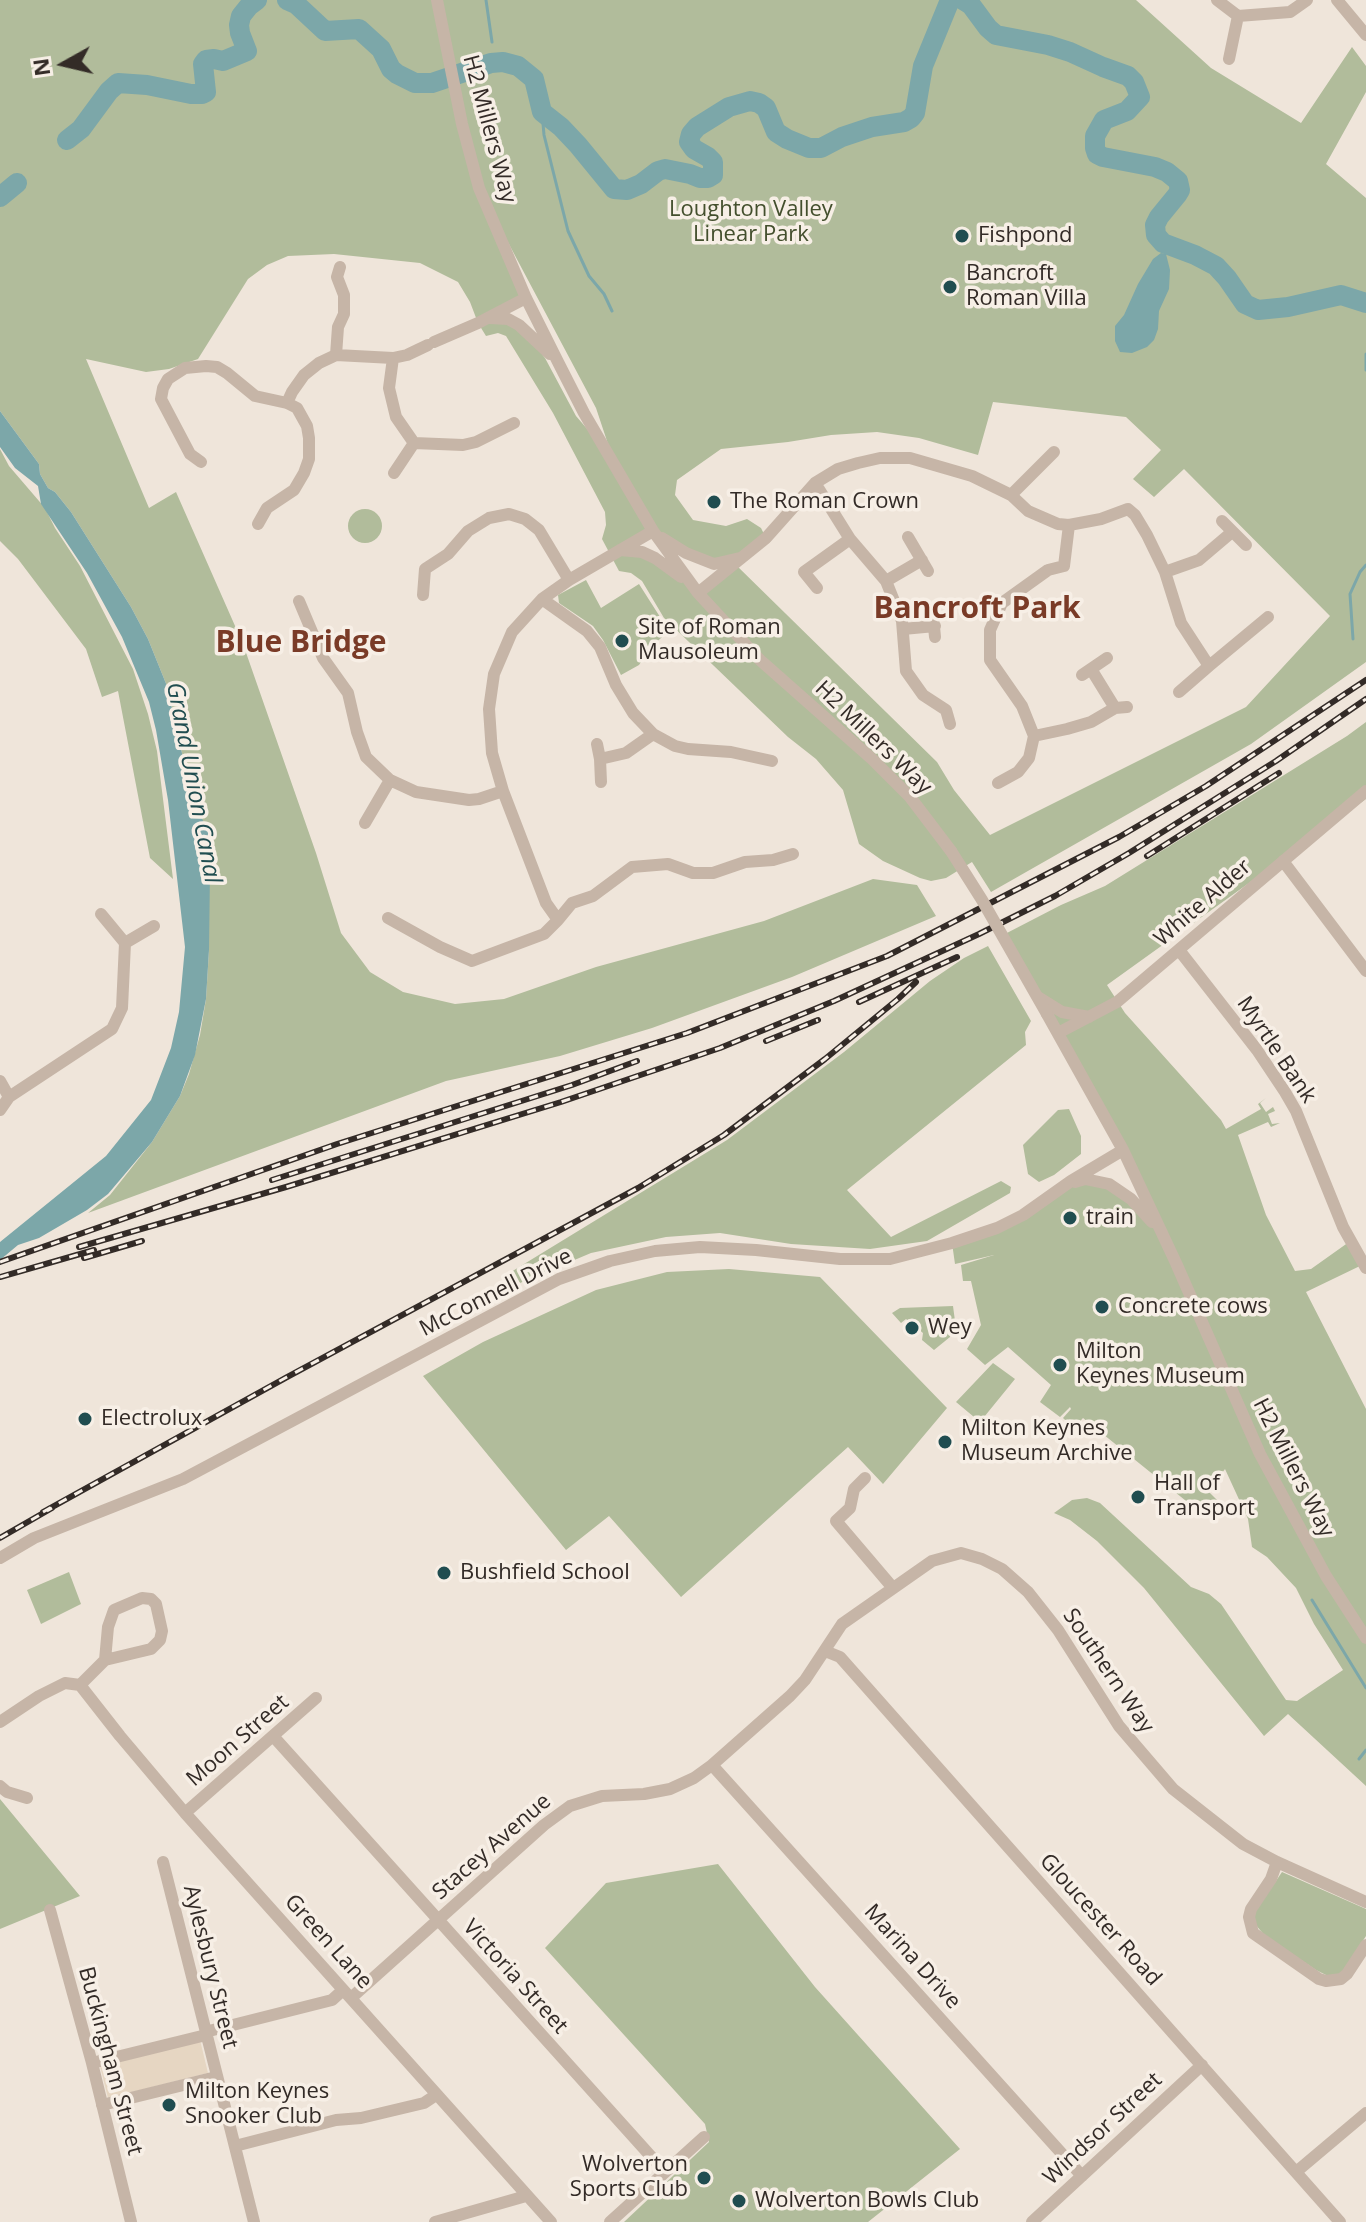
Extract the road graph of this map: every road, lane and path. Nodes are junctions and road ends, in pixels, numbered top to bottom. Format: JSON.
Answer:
{"nodes":[{"id":1,"x":437,"y":0,"type":"edge"},
{"id":2,"x":1217,"y":0,"type":"edge"},
{"id":3,"x":1307,"y":0,"type":"edge"},
{"id":4,"x":1337,"y":0,"type":"edge"},
{"id":5,"x":1238,"y":16,"type":"junction"},
{"id":6,"x":1366,"y":35,"type":"edge"},
{"id":7,"x":1229,"y":59,"type":"dead end"},
{"id":8,"x":340,"y":267,"type":"dead end"},
{"id":9,"x":526,"y":298,"type":"junction"},
{"id":10,"x":486,"y":318,"type":"junction"},
{"id":11,"x":336,"y":355,"type":"junction"},
{"id":12,"x":393,"y":358,"type":"junction"},
{"id":13,"x":558,"y":362,"type":"junction"},
{"id":14,"x":287,"y":403,"type":"junction"},
{"id":15,"x":514,"y":423,"type":"dead end"},
{"id":16,"x":414,"y":443,"type":"junction"},
{"id":17,"x":1054,"y":452,"type":"dead end"},
{"id":18,"x":201,"y":462,"type":"dead end"},
{"id":19,"x":394,"y":473,"type":"dead end"},
{"id":20,"x":815,"y":483,"type":"junction"},
{"id":21,"x":1011,"y":495,"type":"junction"},
{"id":22,"x":1222,"y":521,"type":"dead end"},
{"id":23,"x":258,"y":524,"type":"dead end"},
{"id":24,"x":1069,"y":525,"type":"junction"},
{"id":25,"x":1232,"y":532,"type":"junction"},
{"id":26,"x":654,"y":533,"type":"junction"},
{"id":27,"x":908,"y":537,"type":"dead end"},
{"id":28,"x":850,"y":539,"type":"junction"},
{"id":29,"x":1246,"y":545,"type":"dead end"},
{"id":30,"x":620,"y":550,"type":"junction"},
{"id":31,"x":743,"y":558,"type":"junction"},
{"id":32,"x":1165,"y":572,"type":"junction"},
{"id":33,"x":569,"y":580,"type":"junction"},
{"id":34,"x":886,"y":581,"type":"junction"},
{"id":35,"x":694,"y":588,"type":"junction"},
{"id":36,"x":817,"y":588,"type":"dead end"},
{"id":37,"x":423,"y":595,"type":"dead end"},
{"id":38,"x":542,"y":599,"type":"junction"},
{"id":39,"x":299,"y":601,"type":"dead end"},
{"id":40,"x":1268,"y":617,"type":"dead end"},
{"id":41,"x":934,"y":626,"type":"dead end"},
{"id":42,"x":903,"y":629,"type":"junction"},
{"id":43,"x":1107,"y":658,"type":"dead end"},
{"id":44,"x":1209,"y":666,"type":"junction"},
{"id":45,"x":1179,"y":692,"type":"dead end"},
{"id":46,"x":950,"y":724,"type":"dead end"},
{"id":47,"x":653,"y":734,"type":"junction"},
{"id":48,"x":1034,"y":736,"type":"junction"},
{"id":49,"x":597,"y":744,"type":"dead end"},
{"id":50,"x":600,"y":759,"type":"junction"},
{"id":51,"x":772,"y":761,"type":"dead end"},
{"id":52,"x":390,"y":780,"type":"junction"},
{"id":53,"x":601,"y":782,"type":"dead end"},
{"id":54,"x":998,"y":783,"type":"dead end"},
{"id":55,"x":503,"y":791,"type":"junction"},
{"id":56,"x":1366,"y":791,"type":"edge"},
{"id":57,"x":365,"y":823,"type":"dead end"},
{"id":58,"x":793,"y":854,"type":"dead end"},
{"id":59,"x":1283,"y":861,"type":"junction"},
{"id":60,"x":101,"y":914,"type":"dead end"},
{"id":61,"x":388,"y":918,"type":"dead end"},
{"id":62,"x":558,"y":920,"type":"junction"},
{"id":63,"x":154,"y":926,"type":"dead end"},
{"id":64,"x":125,"y":943,"type":"junction"},
{"id":65,"x":1179,"y":950,"type":"junction"},
{"id":66,"x":1366,"y":971,"type":"edge"},
{"id":67,"x":1038,"y":997,"type":"junction"},
{"id":68,"x":1089,"y":1017,"type":"junction"},
{"id":69,"x":1058,"y":1033,"type":"junction"},
{"id":70,"x":0,"y":1081,"type":"edge"},
{"id":71,"x":9,"y":1097,"type":"junction"},
{"id":72,"x":0,"y":1110,"type":"edge"},
{"id":73,"x":1123,"y":1150,"type":"junction"},
{"id":74,"x":1067,"y":1184,"type":"junction"},
{"id":75,"x":1162,"y":1234,"type":"junction"},
{"id":76,"x":1366,"y":1268,"type":"edge"},
{"id":77,"x":865,"y":1478,"type":"dead end"},
{"id":78,"x":0,"y":1558,"type":"edge"},
{"id":79,"x":893,"y":1588,"type":"junction"},
{"id":80,"x":1366,"y":1638,"type":"edge"},
{"id":81,"x":825,"y":1651,"type":"junction"},
{"id":82,"x":105,"y":1660,"type":"junction"},
{"id":83,"x":80,"y":1685,"type":"junction"},
{"id":84,"x":316,"y":1698,"type":"dead end"},
{"id":85,"x":0,"y":1722,"type":"edge"},
{"id":86,"x":273,"y":1736,"type":"junction"},
{"id":87,"x":712,"y":1765,"type":"junction"},
{"id":88,"x":0,"y":1786,"type":"edge"},
{"id":89,"x":27,"y":1798,"type":"dead end"},
{"id":90,"x":185,"y":1813,"type":"junction"},
{"id":91,"x":163,"y":1862,"type":"dead end"},
{"id":92,"x":1277,"y":1862,"type":"junction"},
{"id":93,"x":1366,"y":1902,"type":"edge"},
{"id":94,"x":50,"y":1910,"type":"dead end"},
{"id":95,"x":438,"y":1921,"type":"junction"},
{"id":96,"x":1366,"y":1945,"type":"edge"},
{"id":97,"x":347,"y":1994,"type":"junction"},
{"id":98,"x":205,"y":2033,"type":"junction"},
{"id":99,"x":92,"y":2063,"type":"junction"},
{"id":100,"x":1202,"y":2065,"type":"junction"},
{"id":101,"x":216,"y":2077,"type":"junction"},
{"id":102,"x":436,"y":2095,"type":"junction"},
{"id":103,"x":102,"y":2105,"type":"junction"},
{"id":104,"x":1366,"y":2113,"type":"edge"},
{"id":105,"x":704,"y":2137,"type":"dead end"},
{"id":106,"x":235,"y":2146,"type":"junction"},
{"id":107,"x":665,"y":2172,"type":"junction"},
{"id":108,"x":1296,"y":2172,"type":"junction"},
{"id":109,"x":1082,"y":2176,"type":"junction"},
{"id":110,"x":526,"y":2196,"type":"junction"},
{"id":111,"x":131,"y":2222,"type":"edge"},
{"id":112,"x":254,"y":2222,"type":"edge"},
{"id":113,"x":435,"y":2222,"type":"edge"},
{"id":114,"x":551,"y":2222,"type":"edge"},
{"id":115,"x":610,"y":2222,"type":"edge"},
{"id":116,"x":1032,"y":2222,"type":"edge"},
{"id":117,"x":1340,"y":2222,"type":"edge"}],
"edges":[{"from":1,"to":9,"type":"street","name":"H2 Millers Way"},
{"from":2,"to":5,"type":"street"},
{"from":3,"to":5,"type":"street"},
{"from":4,"to":6,"type":"street"},
{"from":5,"to":7,"type":"street"},
{"from":8,"to":11,"type":"street"},
{"from":9,"to":10,"type":"street"},
{"from":9,"to":13,"type":"street","name":"H2 Millers Way"},
{"from":10,"to":12,"type":"street"},
{"from":10,"to":13,"type":"street"},
{"from":11,"to":12,"type":"street"},
{"from":11,"to":14,"type":"street"},
{"from":12,"to":16,"type":"street"},
{"from":13,"to":26,"type":"street","name":"H2 Millers Way"},
{"from":14,"to":18,"type":"street"},
{"from":14,"to":23,"type":"street"},
{"from":15,"to":16,"type":"street"},
{"from":16,"to":19,"type":"street"},
{"from":17,"to":21,"type":"street"},
{"from":20,"to":21,"type":"street"},
{"from":20,"to":28,"type":"street"},
{"from":20,"to":31,"type":"street"},
{"from":21,"to":24,"type":"street"},
{"from":22,"to":25,"type":"street"},
{"from":24,"to":32,"type":"street"},
{"from":24,"to":48,"type":"street"},
{"from":25,"to":29,"type":"street"},
{"from":25,"to":32,"type":"street"},
{"from":26,"to":30,"type":"street"},
{"from":26,"to":31,"type":"street"},
{"from":26,"to":35,"type":"street","name":"H2 Millers Way"},
{"from":27,"to":34,"type":"street"},
{"from":28,"to":34,"type":"street"},
{"from":28,"to":36,"type":"street"},
{"from":30,"to":33,"type":"street"},
{"from":30,"to":35,"type":"street"},
{"from":31,"to":35,"type":"street"},
{"from":32,"to":44,"type":"street"},
{"from":33,"to":37,"type":"street"},
{"from":33,"to":38,"type":"street"},
{"from":34,"to":42,"type":"street"},
{"from":35,"to":67,"type":"street","name":"H2 Millers Way","bridge":true},
{"from":38,"to":47,"type":"street"},
{"from":38,"to":55,"type":"street"},
{"from":39,"to":52,"type":"street"},
{"from":40,"to":44,"type":"street"},
{"from":41,"to":42,"type":"street"},
{"from":42,"to":46,"type":"street"},
{"from":43,"to":48,"type":"street"},
{"from":44,"to":45,"type":"street"},
{"from":47,"to":50,"type":"street"},
{"from":47,"to":51,"type":"street"},
{"from":48,"to":54,"type":"street"},
{"from":49,"to":50,"type":"street"},
{"from":50,"to":53,"type":"street"},
{"from":52,"to":55,"type":"street"},
{"from":52,"to":57,"type":"street"},
{"from":55,"to":62,"type":"street"},
{"from":56,"to":59,"type":"street","name":"White Alder"},
{"from":58,"to":62,"type":"street"},
{"from":59,"to":65,"type":"street","name":"White Alder"},
{"from":59,"to":66,"type":"street"},
{"from":60,"to":64,"type":"street"},
{"from":61,"to":62,"type":"street"},
{"from":63,"to":64,"type":"street"},
{"from":64,"to":71,"type":"street"},
{"from":65,"to":68,"type":"street","name":"White Alder"},
{"from":65,"to":76,"type":"street","name":"Myrtle Bank"},
{"from":67,"to":68,"type":"street"},
{"from":67,"to":69,"type":"street","name":"H2 Millers Way","bridge":true},
{"from":68,"to":69,"type":"street","name":"White Alder"},
{"from":69,"to":73,"type":"street","name":"H2 Millers Way"},
{"from":70,"to":71,"type":"street"},
{"from":71,"to":72,"type":"street"},
{"from":73,"to":74,"type":"street","name":"McConnell Drive"},
{"from":73,"to":75,"type":"street","name":"H2 Millers Way"},
{"from":74,"to":75,"type":"street"},
{"from":74,"to":78,"type":"street","name":"McConnell Drive"},
{"from":75,"to":80,"type":"street","name":"H2 Millers Way"},
{"from":77,"to":79,"type":"street"},
{"from":79,"to":81,"type":"street","name":"Southern Way"},
{"from":79,"to":92,"type":"street","name":"Southern Way"},
{"from":81,"to":87,"type":"street","name":"Stacey Avenue"},
{"from":81,"to":100,"type":"street","name":"Gloucester Road"},
{"from":82,"to":82,"type":"street"},
{"from":82,"to":83,"type":"street"},
{"from":83,"to":85,"type":"street"},
{"from":83,"to":90,"type":"street","name":"Green Lane"},
{"from":84,"to":86,"type":"street","name":"Moon Street"},
{"from":86,"to":90,"type":"street","name":"Moon Street"},
{"from":86,"to":95,"type":"street","name":"Victoria Street"},
{"from":87,"to":95,"type":"street","name":"Stacey Avenue"},
{"from":87,"to":109,"type":"street","name":"Marina Drive"},
{"from":88,"to":89,"type":"street"},
{"from":90,"to":97,"type":"street","name":"Green Lane"},
{"from":91,"to":98,"type":"street","name":"Aylesbury Street"},
{"from":92,"to":93,"type":"street","name":"Southern Way"},
{"from":92,"to":96,"type":"street"},
{"from":94,"to":99,"type":"street","name":"Buckingham Street"},
{"from":95,"to":97,"type":"street","name":"Stacey Avenue"},
{"from":95,"to":107,"type":"street","name":"Victoria Street"},
{"from":97,"to":98,"type":"street","name":"Stacey Avenue"},
{"from":97,"to":102,"type":"street","name":"Green Lane"},
{"from":98,"to":99,"type":"street","name":"Stacey Avenue"},
{"from":98,"to":101,"type":"street","name":"Aylesbury Street"},
{"from":99,"to":103,"type":"street","name":"Buckingham Street"},
{"from":100,"to":108,"type":"street","name":"Gloucester Road"},
{"from":100,"to":109,"type":"street","name":"Windsor Street"},
{"from":101,"to":103,"type":"street"},
{"from":101,"to":106,"type":"street","name":"Aylesbury Street"},
{"from":102,"to":106,"type":"street"},
{"from":102,"to":110,"type":"street","name":"Green Lane"},
{"from":103,"to":111,"type":"street","name":"Buckingham Street"},
{"from":104,"to":108,"type":"street"},
{"from":105,"to":107,"type":"street"},
{"from":106,"to":112,"type":"street","name":"Aylesbury Street"},
{"from":107,"to":115,"type":"street"},
{"from":108,"to":117,"type":"street","name":"Gloucester Road"},
{"from":109,"to":116,"type":"street","name":"Windsor Street"},
{"from":110,"to":113,"type":"street"},
{"from":110,"to":114,"type":"street","name":"Green Lane"}]}
